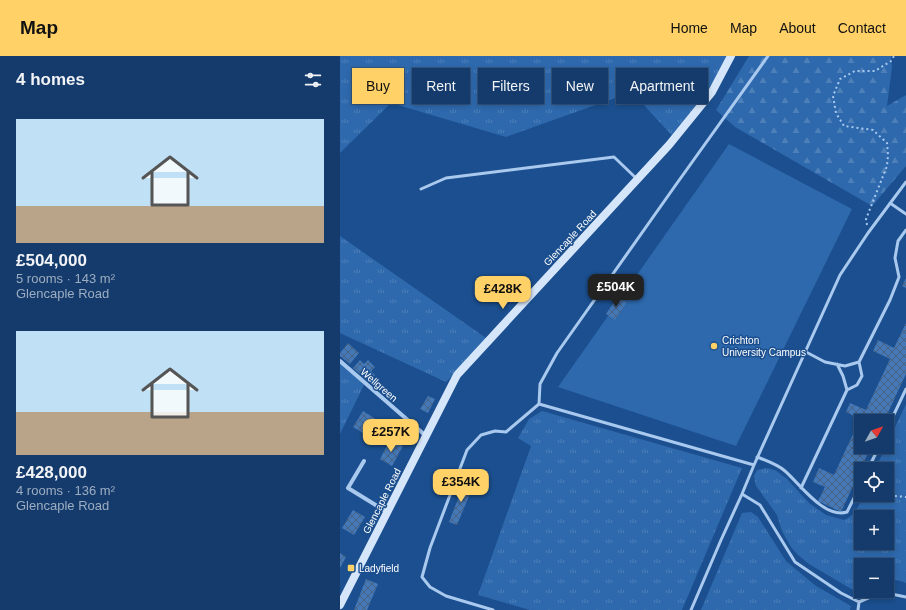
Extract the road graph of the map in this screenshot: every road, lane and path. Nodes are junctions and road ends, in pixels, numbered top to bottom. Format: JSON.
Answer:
{"nodes":[{"id":1,"x":731,"y":56,"type":"edge"},
{"id":2,"x":768,"y":56,"type":"edge"},
{"id":3,"x":894,"y":56,"type":"edge"},
{"id":4,"x":638,"y":180,"type":"junction"},
{"id":5,"x":906,"y":182,"type":"edge"},
{"id":6,"x":421,"y":189,"type":"dead end"},
{"id":7,"x":890,"y":203,"type":"junction"},
{"id":8,"x":906,"y":214,"type":"edge"},
{"id":9,"x":906,"y":230,"type":"edge"},
{"id":10,"x":868,"y":233,"type":"junction"},
{"id":11,"x":806,"y":352,"type":"junction"},
{"id":12,"x":340,"y":361,"type":"edge"},
{"id":13,"x":859,"y":362,"type":"junction"},
{"id":14,"x":837,"y":364,"type":"junction"},
{"id":15,"x":906,"y":389,"type":"edge"},
{"id":16,"x":847,"y":390,"type":"junction"},
{"id":17,"x":539,"y":404,"type":"junction"},
{"id":18,"x":894,"y":414,"type":"edge"},
{"id":19,"x":426,"y":436,"type":"junction"},
{"id":20,"x":757,"y":458,"type":"junction"},
{"id":21,"x":364,"y":461,"type":"dead end"},
{"id":22,"x":754,"y":465,"type":"junction"},
{"id":23,"x":801,"y":488,"type":"junction"},
{"id":24,"x":742,"y":494,"type":"junction"},
{"id":25,"x":894,"y":495,"type":"edge"},
{"id":26,"x":906,"y":496,"type":"edge"},
{"id":27,"x":854,"y":498,"type":"edge"},
{"id":28,"x":387,"y":512,"type":"junction"},
{"id":29,"x":906,"y":598,"type":"edge"},
{"id":30,"x":859,"y":602,"type":"junction"},
{"id":31,"x":340,"y":605,"type":"edge"},
{"id":32,"x":493,"y":610,"type":"edge"},
{"id":33,"x":691,"y":610,"type":"edge"},
{"id":34,"x":858,"y":610,"type":"edge"}],
"edges":[{"from":1,"to":4,"type":"main road","name":"Glencaple Road"},
{"from":2,"to":17,"type":"lane"},
{"from":3,"to":10,"type":"path"},
{"from":4,"to":6,"type":"lane"},
{"from":4,"to":19,"type":"main road","name":"Glencaple Road"},
{"from":5,"to":7,"type":"lane"},
{"from":7,"to":8,"type":"lane"},
{"from":7,"to":10,"type":"lane"},
{"from":9,"to":13,"type":"lane"},
{"from":10,"to":11,"type":"lane"},
{"from":11,"to":14,"type":"lane"},
{"from":11,"to":20,"type":"lane"},
{"from":12,"to":19,"type":"street","name":"Wellgreen"},
{"from":13,"to":14,"type":"lane"},
{"from":13,"to":16,"type":"lane"},
{"from":14,"to":16,"type":"lane"},
{"from":15,"to":18,"type":"lane"},
{"from":16,"to":23,"type":"lane"},
{"from":17,"to":22,"type":"lane"},
{"from":17,"to":32,"type":"lane"},
{"from":19,"to":28,"type":"main road","name":"Glencaple Road"},
{"from":20,"to":22,"type":"lane"},
{"from":20,"to":23,"type":"lane"},
{"from":21,"to":28,"type":"street"},
{"from":22,"to":24,"type":"lane"},
{"from":23,"to":27,"type":"lane"},
{"from":24,"to":30,"type":"lane"},
{"from":24,"to":33,"type":"lane"},
{"from":25,"to":26,"type":"path"},
{"from":28,"to":31,"type":"main road","name":"Glencaple Road"},
{"from":29,"to":30,"type":"lane"},
{"from":30,"to":34,"type":"lane"}]}
